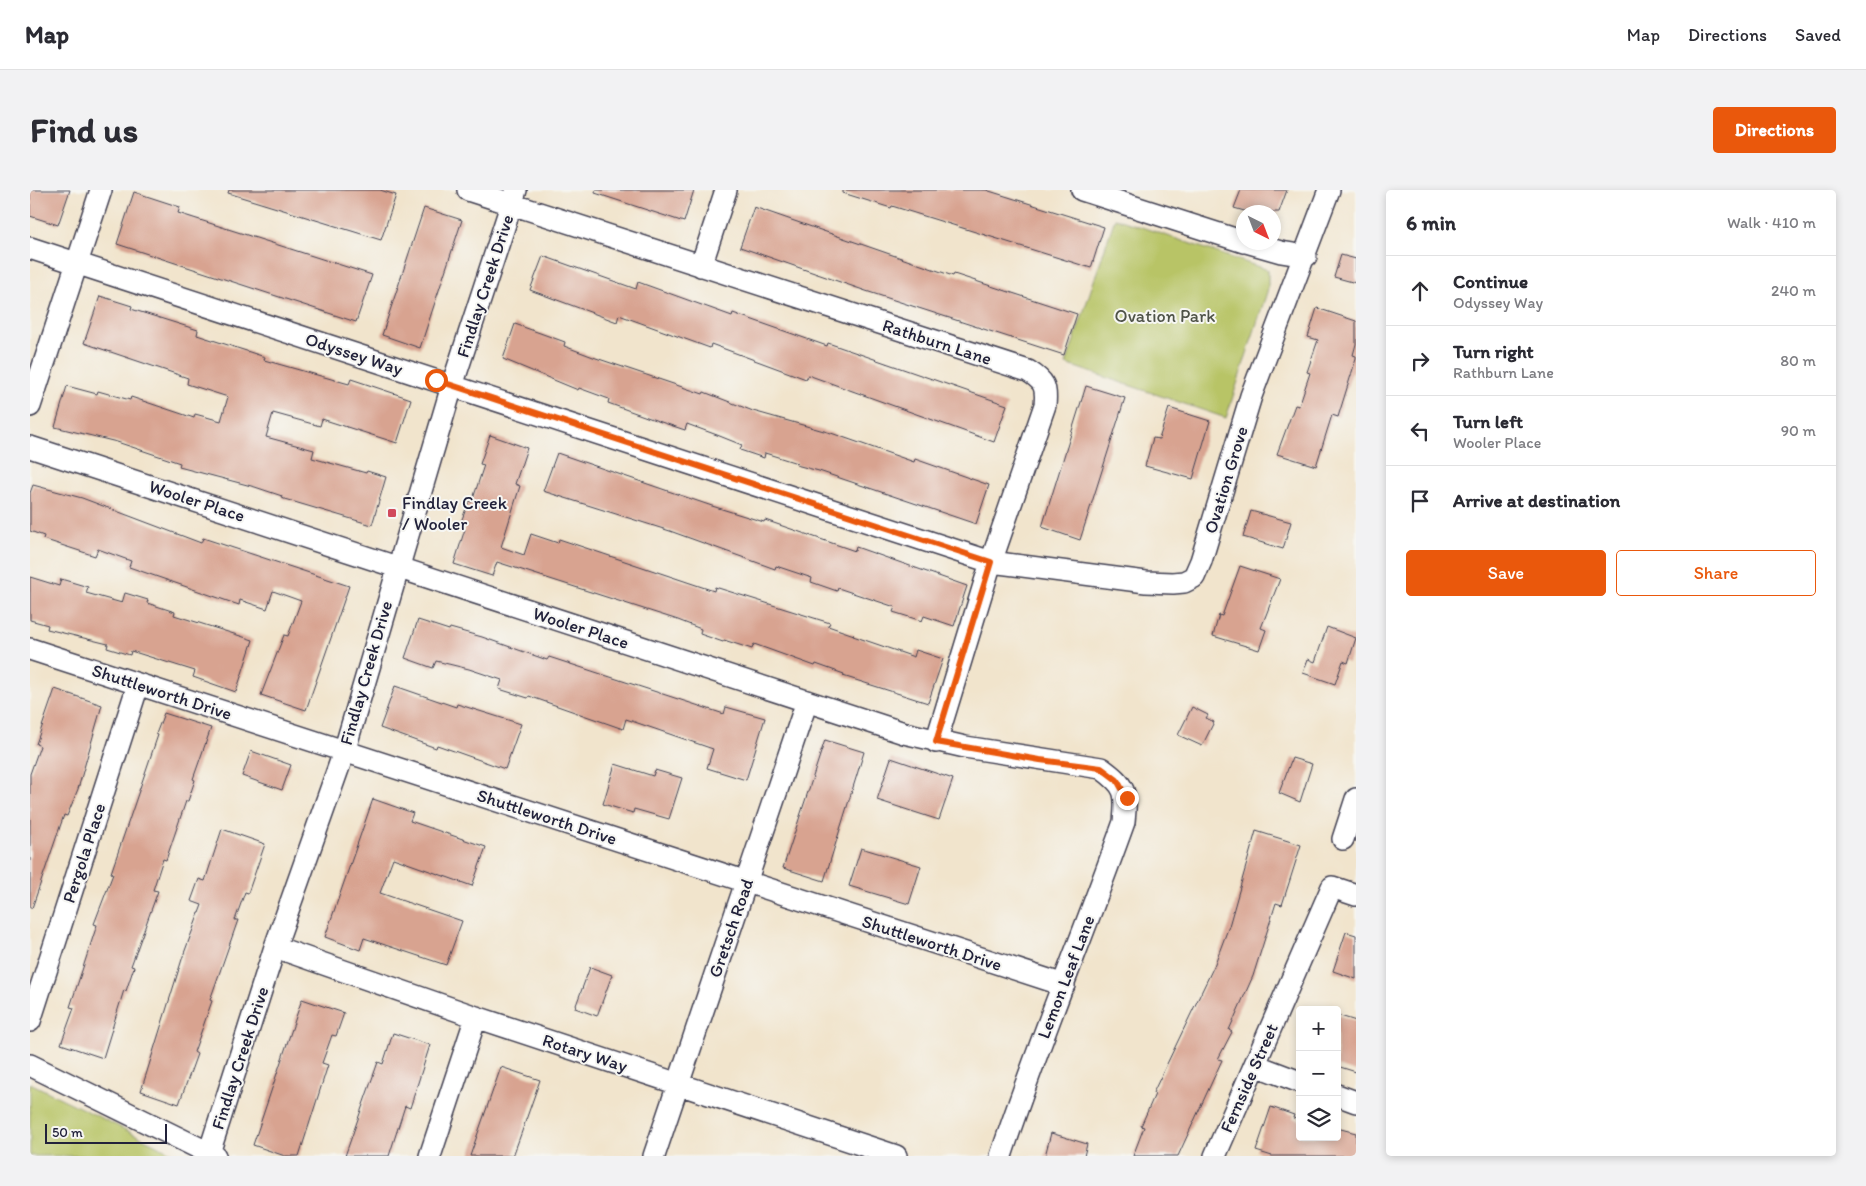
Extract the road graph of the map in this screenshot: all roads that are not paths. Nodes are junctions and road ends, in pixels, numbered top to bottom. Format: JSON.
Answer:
{"nodes":[{"id":1,"x":101,"y":190,"type":"edge"},
{"id":2,"x":468,"y":190,"type":"edge"},
{"id":3,"x":726,"y":190,"type":"edge"},
{"id":4,"x":1082,"y":190,"type":"edge"},
{"id":5,"x":1329,"y":190,"type":"edge"},
{"id":6,"x":514,"y":197,"type":"edge"},
{"id":7,"x":1236,"y":239,"type":"edge"},
{"id":8,"x":30,"y":248,"type":"edge"},
{"id":9,"x":1274,"y":250,"type":"edge"},
{"id":10,"x":1306,"y":256,"type":"junction"},
{"id":11,"x":76,"y":264,"type":"junction"},
{"id":12,"x":701,"y":266,"type":"junction"},
{"id":13,"x":452,"y":386,"type":"junction"},
{"id":14,"x":30,"y":406,"type":"edge"},
{"id":15,"x":30,"y":448,"type":"edge"},
{"id":16,"x":991,"y":562,"type":"junction"},
{"id":17,"x":396,"y":568,"type":"junction"},
{"id":18,"x":30,"y":649,"type":"edge"},
{"id":19,"x":138,"y":685,"type":"junction"},
{"id":20,"x":807,"y":700,"type":"junction"},
{"id":21,"x":936,"y":742,"type":"junction"},
{"id":22,"x":344,"y":752,"type":"junction"},
{"id":23,"x":1127,"y":798,"type":"joint"},
{"id":24,"x":1356,"y":798,"type":"edge"},
{"id":25,"x":1343,"y":839,"type":"dead end"},
{"id":26,"x":747,"y":882,"type":"junction"},
{"id":27,"x":1356,"y":896,"type":"edge"},
{"id":28,"x":275,"y":947,"type":"junction"},
{"id":29,"x":1064,"y":985,"type":"junction"},
{"id":30,"x":476,"y":1017,"type":"junction"},
{"id":31,"x":30,"y":1021,"type":"edge"},
{"id":32,"x":30,"y":1065,"type":"edge"},
{"id":33,"x":1255,"y":1065,"type":"junction"},
{"id":34,"x":1296,"y":1080,"type":"edge"},
{"id":35,"x":678,"y":1083,"type":"junction"},
{"id":36,"x":1340,"y":1096,"type":"edge"},
{"id":37,"x":1356,"y":1102,"type":"edge"},
{"id":38,"x":212,"y":1155,"type":"edge"},
{"id":39,"x":888,"y":1155,"type":"edge"},
{"id":40,"x":430,"y":1156,"type":"edge"},
{"id":41,"x":654,"y":1156,"type":"edge"},
{"id":42,"x":1001,"y":1156,"type":"edge"},
{"id":43,"x":1215,"y":1156,"type":"edge"}],
"edges":[{"from":1,"to":11,"type":"street"},
{"from":2,"to":6,"type":"street","name":"Rathburn Lane"},
{"from":3,"to":12,"type":"street"},
{"from":4,"to":7,"type":"street"},
{"from":5,"to":10,"type":"street","name":"Ovation Grove"},
{"from":6,"to":12,"type":"street","name":"Rathburn Lane"},
{"from":6,"to":13,"type":"street","name":"Findlay Creek Drive"},
{"from":8,"to":11,"type":"street","name":"Odyssey Way"},
{"from":9,"to":10,"type":"street"},
{"from":10,"to":16,"type":"street","name":"Ovation Grove"},
{"from":11,"to":13,"type":"street","name":"Odyssey Way"},
{"from":11,"to":14,"type":"street"},
{"from":12,"to":16,"type":"street","name":"Rathburn Lane"},
{"from":13,"to":16,"type":"street","name":"Odyssey Way"},
{"from":13,"to":17,"type":"street","name":"Findlay Creek Drive"},
{"from":15,"to":17,"type":"street","name":"Wooler Place"},
{"from":16,"to":21,"type":"street","name":"Rathburn Lane"},
{"from":17,"to":20,"type":"street","name":"Wooler Place"},
{"from":17,"to":22,"type":"street","name":"Findlay Creek Drive"},
{"from":18,"to":19,"type":"street","name":"Shuttleworth Drive"},
{"from":19,"to":22,"type":"street","name":"Shuttleworth Drive"},
{"from":19,"to":31,"type":"street","name":"Pergola Place"},
{"from":20,"to":21,"type":"street","name":"Wooler Place"},
{"from":20,"to":26,"type":"street","name":"Gretsch Road"},
{"from":21,"to":23,"type":"street","name":"Wooler Place"},
{"from":22,"to":26,"type":"street","name":"Shuttleworth Drive"},
{"from":22,"to":28,"type":"street","name":"Findlay Creek Drive"},
{"from":23,"to":29,"type":"street","name":"Lemon Leaf Lane"},
{"from":24,"to":25,"type":"street"},
{"from":26,"to":29,"type":"street","name":"Shuttleworth Drive"},
{"from":26,"to":35,"type":"street","name":"Gretsch Road"},
{"from":27,"to":33,"type":"street","name":"Fernside Street"},
{"from":28,"to":30,"type":"street","name":"Rotary Way"},
{"from":28,"to":38,"type":"street","name":"Findlay Creek Drive"},
{"from":29,"to":42,"type":"street","name":"Lemon Leaf Lane"},
{"from":30,"to":35,"type":"street","name":"Rotary Way"},
{"from":30,"to":40,"type":"street"},
{"from":32,"to":38,"type":"street"},
{"from":33,"to":34,"type":"street"},
{"from":33,"to":43,"type":"street","name":"Fernside Street"},
{"from":35,"to":39,"type":"street","name":"Rotary Way"},
{"from":35,"to":41,"type":"street","name":"Gretsch Road"},
{"from":36,"to":37,"type":"street"}]}
